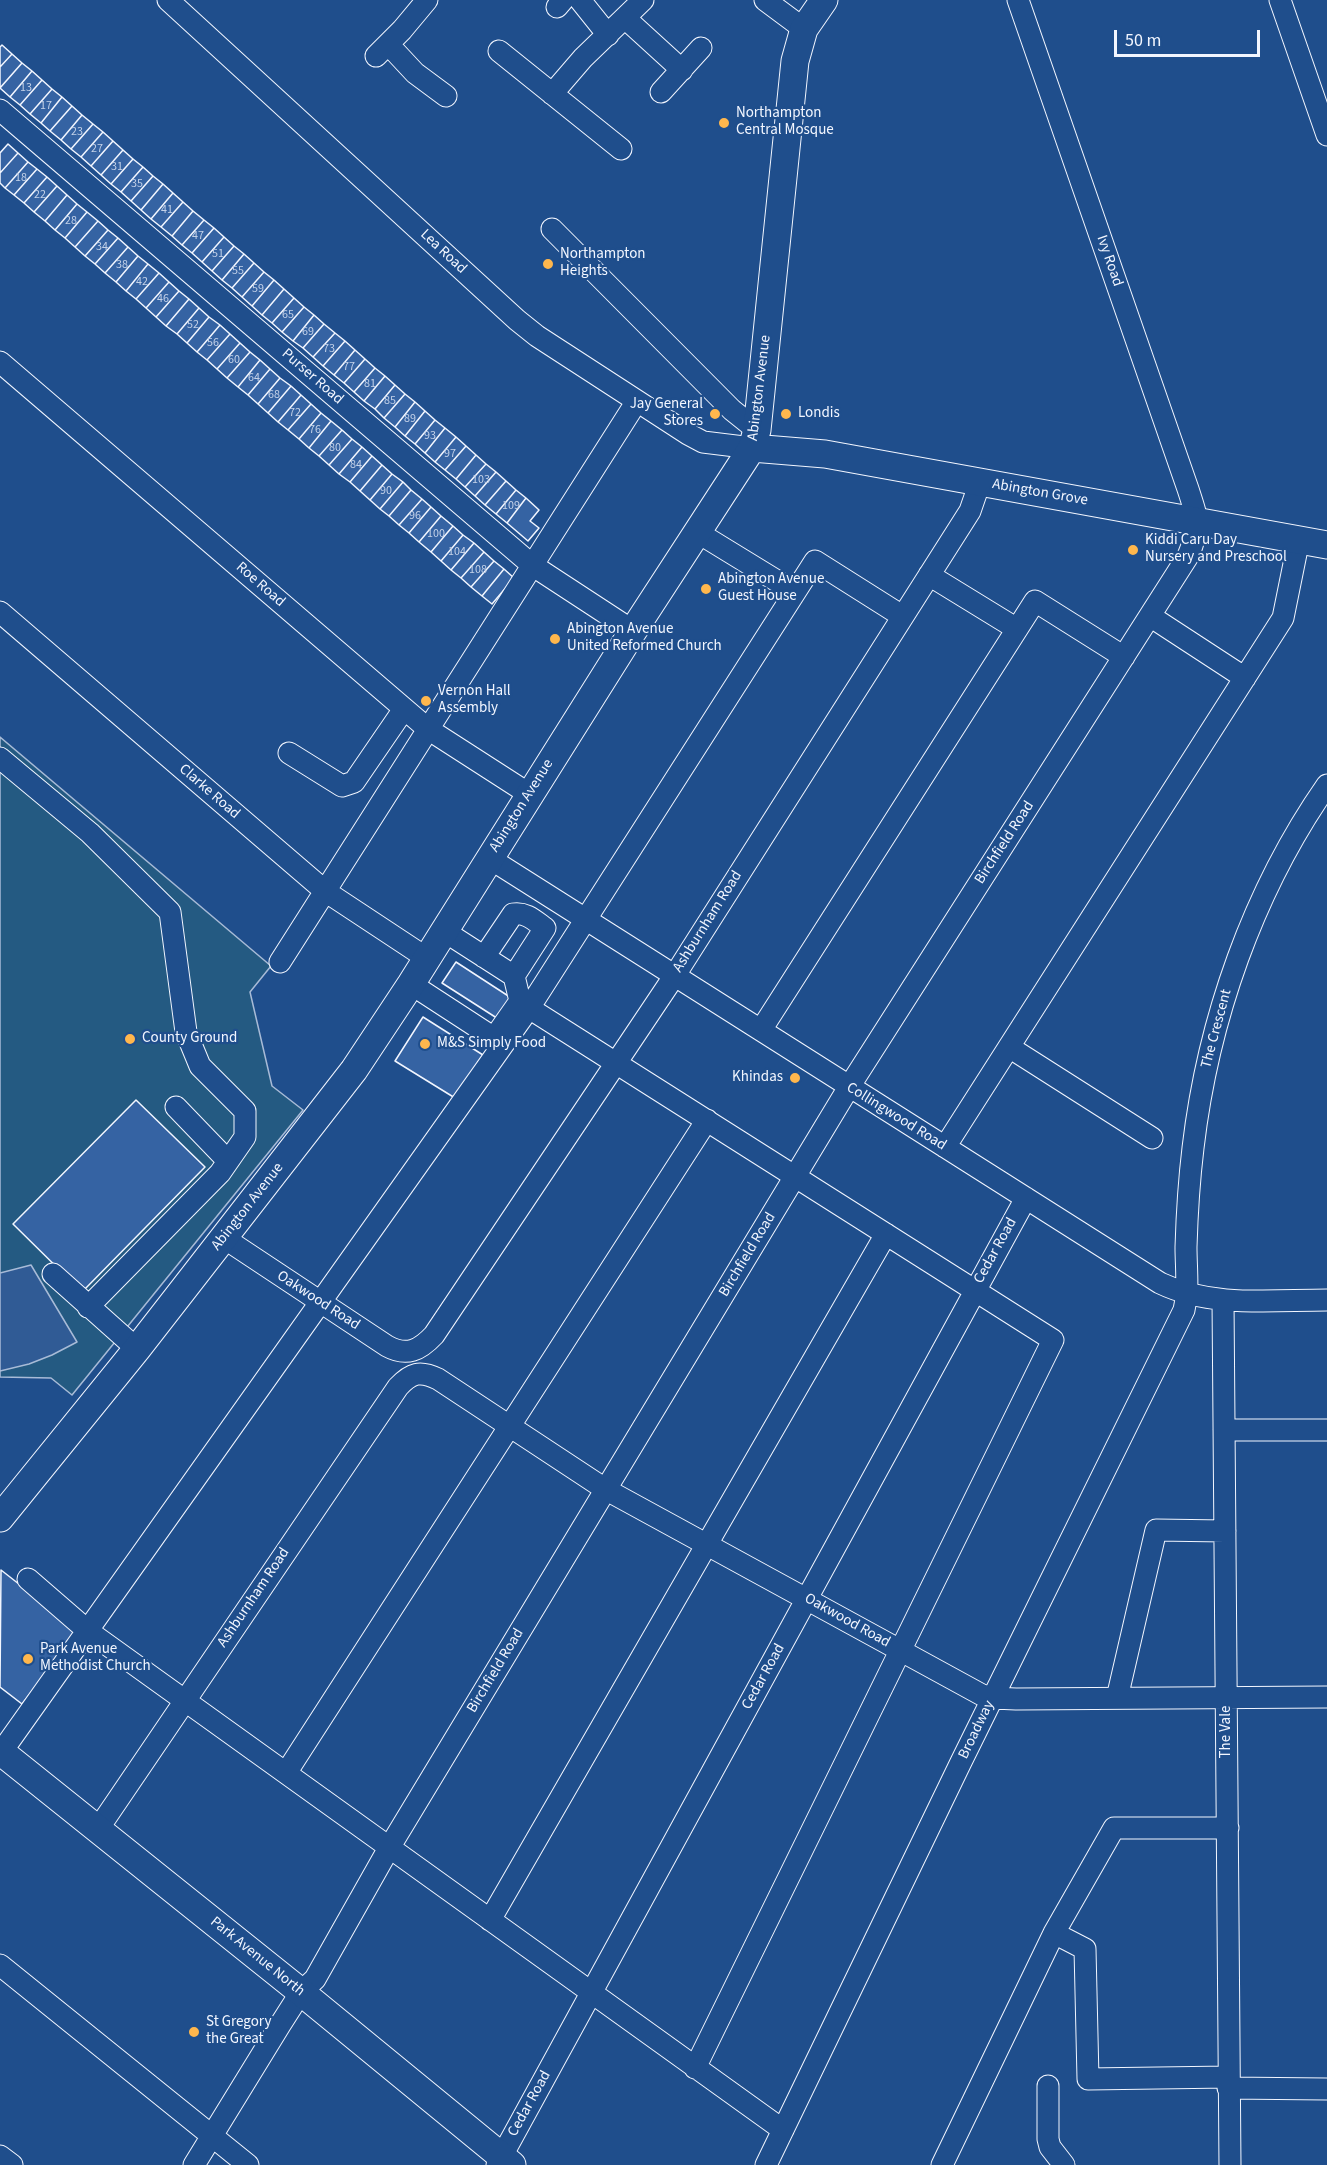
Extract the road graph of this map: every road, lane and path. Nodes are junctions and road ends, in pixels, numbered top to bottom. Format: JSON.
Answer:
{"nodes":[{"id":1,"x":168,"y":0,"type":"edge"},
{"id":2,"x":427,"y":0,"type":"edge"},
{"id":3,"x":580,"y":0,"type":"edge"},
{"id":4,"x":643,"y":0,"type":"edge"},
{"id":5,"x":765,"y":0,"type":"edge"},
{"id":6,"x":824,"y":0,"type":"edge"},
{"id":7,"x":1018,"y":0,"type":"edge"},
{"id":8,"x":1280,"y":0,"type":"edge"},
{"id":9,"x":624,"y":18,"type":"junction"},
{"id":10,"x":804,"y":29,"type":"junction"},
{"id":11,"x":608,"y":35,"type":"junction"},
{"id":12,"x":701,"y":48,"type":"dead end"},
{"id":13,"x":499,"y":51,"type":"dead end"},
{"id":14,"x":682,"y":70,"type":"junction"},
{"id":15,"x":661,"y":92,"type":"dead end"},
{"id":16,"x":446,"y":96,"type":"dead end"},
{"id":17,"x":560,"y":101,"type":"junction"},
{"id":18,"x":0,"y":110,"type":"edge"},
{"id":19,"x":1327,"y":135,"type":"edge"},
{"id":20,"x":621,"y":149,"type":"dead end"},
{"id":21,"x":552,"y":229,"type":"dead end"},
{"id":22,"x":0,"y":362,"type":"edge"},
{"id":23,"x":637,"y":401,"type":"junction"},
{"id":24,"x":754,"y":439,"type":"junction"},
{"id":25,"x":980,"y":482,"type":"junction"},
{"id":26,"x":1198,"y":522,"type":"junction"},
{"id":27,"x":697,"y":532,"type":"junction"},
{"id":28,"x":1299,"y":539,"type":"junction"},
{"id":29,"x":1327,"y":545,"type":"edge"},
{"id":30,"x":532,"y":565,"type":"junction"},
{"id":31,"x":929,"y":575,"type":"junction"},
{"id":32,"x":795,"y":592,"type":"junction"},
{"id":33,"x":0,"y":612,"type":"edge"},
{"id":34,"x":902,"y":616,"type":"junction"},
{"id":35,"x":1150,"y":616,"type":"junction"},
{"id":36,"x":1017,"y":629,"type":"junction"},
{"id":37,"x":633,"y":631,"type":"junction"},
{"id":38,"x":1124,"y":657,"type":"junction"},
{"id":39,"x":1245,"y":678,"type":"junction"},
{"id":40,"x":404,"y":709,"type":"junction"},
{"id":41,"x":428,"y":729,"type":"junction"},
{"id":42,"x":288,"y":753,"type":"dead end"},
{"id":43,"x":0,"y":758,"type":"edge"},
{"id":44,"x":1327,"y":785,"type":"edge"},
{"id":45,"x":530,"y":794,"type":"junction"},
{"id":46,"x":489,"y":858,"type":"junction"},
{"id":47,"x":324,"y":891,"type":"junction"},
{"id":48,"x":587,"y":920,"type":"junction"},
{"id":49,"x":444,"y":932,"type":"junction"},
{"id":50,"x":484,"y":957,"type":"junction"},
{"id":51,"x":428,"y":958,"type":"junction"},
{"id":52,"x":280,"y":962,"type":"dead end"},
{"id":53,"x":675,"y":975,"type":"junction"},
{"id":54,"x":514,"y":976,"type":"junction"},
{"id":55,"x":411,"y":984,"type":"junction"},
{"id":56,"x":529,"y":1008,"type":"junction"},
{"id":57,"x":761,"y":1030,"type":"junction"},
{"id":58,"x":1009,"y":1047,"type":"junction"},
{"id":59,"x":616,"y":1063,"type":"junction"},
{"id":60,"x":849,"y":1087,"type":"junction"},
{"id":61,"x":176,"y":1107,"type":"dead end"},
{"id":62,"x":707,"y":1120,"type":"junction"},
{"id":63,"x":1152,"y":1138,"type":"dead end"},
{"id":64,"x":945,"y":1147,"type":"junction"},
{"id":65,"x":228,"y":1161,"type":"junction"},
{"id":66,"x":796,"y":1176,"type":"junction"},
{"id":67,"x":1026,"y":1198,"type":"junction"},
{"id":68,"x":886,"y":1234,"type":"junction"},
{"id":69,"x":224,"y":1238,"type":"junction"},
{"id":70,"x":53,"y":1274,"type":"dead end"},
{"id":71,"x":974,"y":1290,"type":"junction"},
{"id":72,"x":1188,"y":1294,"type":"junction"},
{"id":73,"x":1223,"y":1300,"type":"junction"},
{"id":74,"x":1327,"y":1300,"type":"edge"},
{"id":75,"x":321,"y":1303,"type":"junction"},
{"id":76,"x":87,"y":1307,"type":"junction"},
{"id":77,"x":137,"y":1349,"type":"junction"},
{"id":78,"x":417,"y":1350,"type":"joint"},
{"id":79,"x":416,"y":1372,"type":"joint"},
{"id":80,"x":509,"y":1427,"type":"junction"},
{"id":81,"x":1224,"y":1430,"type":"junction"},
{"id":82,"x":1327,"y":1430,"type":"edge"},
{"id":83,"x":605,"y":1489,"type":"junction"},
{"id":84,"x":0,"y":1518,"type":"edge"},
{"id":85,"x":1225,"y":1531,"type":"junction"},
{"id":86,"x":706,"y":1545,"type":"junction"},
{"id":87,"x":28,"y":1579,"type":"dead end"},
{"id":88,"x":807,"y":1599,"type":"junction"},
{"id":89,"x":88,"y":1631,"type":"junction"},
{"id":90,"x":900,"y":1651,"type":"junction"},
{"id":91,"x":1227,"y":1697,"type":"junction"},
{"id":92,"x":1327,"y":1697,"type":"edge"},
{"id":93,"x":993,"y":1698,"type":"junction"},
{"id":94,"x":1117,"y":1698,"type":"junction"},
{"id":95,"x":185,"y":1701,"type":"junction"},
{"id":96,"x":0,"y":1753,"type":"edge"},
{"id":97,"x":286,"y":1773,"type":"junction"},
{"id":98,"x":1228,"y":1828,"type":"junction"},
{"id":99,"x":98,"y":1829,"type":"junction"},
{"id":100,"x":389,"y":1848,"type":"junction"},
{"id":101,"x":490,"y":1920,"type":"junction"},
{"id":102,"x":1054,"y":1933,"type":"junction"},
{"id":103,"x":0,"y":1965,"type":"edge"},
{"id":104,"x":301,"y":1992,"type":"junction"},
{"id":105,"x":591,"y":1992,"type":"junction"},
{"id":106,"x":695,"y":2068,"type":"junction"},
{"id":107,"x":1228,"y":2083,"type":"junction"},
{"id":108,"x":1048,"y":2085,"type":"dead end"},
{"id":109,"x":1327,"y":2090,"type":"edge"},
{"id":110,"x":783,"y":2130,"type":"junction"},
{"id":111,"x":212,"y":2136,"type":"junction"},
{"id":112,"x":0,"y":2156,"type":"edge"},
{"id":113,"x":504,"y":2162,"type":"edge"},
{"id":114,"x":12,"y":2165,"type":"edge"},
{"id":115,"x":194,"y":2165,"type":"edge"},
{"id":116,"x":248,"y":2165,"type":"edge"},
{"id":117,"x":766,"y":2165,"type":"edge"},
{"id":118,"x":942,"y":2165,"type":"edge"},
{"id":119,"x":1064,"y":2165,"type":"edge"},
{"id":120,"x":1230,"y":2165,"type":"edge"}],
"edges":[{"from":1,"to":23,"type":"street","name":"Lea Road"},
{"from":2,"to":16,"type":"street"},
{"from":3,"to":11,"type":"street"},
{"from":4,"to":9,"type":"street"},
{"from":5,"to":10,"type":"street"},
{"from":6,"to":10,"type":"main road","name":"Abington Avenue"},
{"from":7,"to":26,"type":"street","name":"Ivy Road"},
{"from":8,"to":19,"type":"street"},
{"from":9,"to":11,"type":"street"},
{"from":9,"to":14,"type":"street"},
{"from":10,"to":24,"type":"main road","name":"Abington Avenue"},
{"from":11,"to":17,"type":"street"},
{"from":12,"to":14,"type":"street"},
{"from":13,"to":17,"type":"street"},
{"from":14,"to":15,"type":"street"},
{"from":17,"to":20,"type":"street"},
{"from":18,"to":30,"type":"street","name":"Purser Road"},
{"from":21,"to":24,"type":"street"},
{"from":22,"to":40,"type":"street","name":"Roe Road"},
{"from":23,"to":24,"type":"street","name":"Lea Road"},
{"from":23,"to":30,"type":"street"},
{"from":24,"to":25,"type":"main road","name":"Abington Grove"},
{"from":24,"to":27,"type":"main road","name":"Abington Avenue"},
{"from":25,"to":26,"type":"main road","name":"Abington Grove"},
{"from":25,"to":31,"type":"street","name":"Ashburnham Road"},
{"from":26,"to":28,"type":"main road","name":"Abington Grove"},
{"from":26,"to":35,"type":"street","name":"Birchfield Road"},
{"from":27,"to":32,"type":"street"},
{"from":27,"to":37,"type":"main road","name":"Abington Avenue"},
{"from":28,"to":29,"type":"main road","name":"Abington Grove"},
{"from":28,"to":39,"type":"street"},
{"from":30,"to":37,"type":"street","name":"Purser Road"},
{"from":30,"to":41,"type":"street"},
{"from":31,"to":34,"type":"street","name":"Ashburnham Road"},
{"from":31,"to":36,"type":"street"},
{"from":32,"to":34,"type":"street"},
{"from":32,"to":48,"type":"street"},
{"from":33,"to":47,"type":"street","name":"Clarke Road"},
{"from":34,"to":53,"type":"street","name":"Ashburnham Road"},
{"from":35,"to":38,"type":"street","name":"Birchfield Road"},
{"from":35,"to":39,"type":"street"},
{"from":36,"to":38,"type":"street"},
{"from":36,"to":57,"type":"street"},
{"from":37,"to":45,"type":"main road","name":"Abington Avenue"},
{"from":38,"to":60,"type":"street","name":"Birchfield Road"},
{"from":39,"to":58,"type":"street"},
{"from":40,"to":41,"type":"street","name":"Roe Road"},
{"from":40,"to":42,"type":"street"},
{"from":41,"to":45,"type":"street","name":"Roe Road"},
{"from":41,"to":47,"type":"street"},
{"from":43,"to":65,"type":"street"},
{"from":44,"to":72,"type":"street","name":"The Crescent"},
{"from":45,"to":46,"type":"main road","name":"Abington Avenue"},
{"from":46,"to":48,"type":"street","name":"Collingwood Road"},
{"from":46,"to":49,"type":"main road","name":"Abington Avenue"},
{"from":47,"to":51,"type":"street","name":"Clarke Road"},
{"from":47,"to":52,"type":"street"},
{"from":48,"to":53,"type":"street","name":"Collingwood Road"},
{"from":48,"to":56,"type":"street"},
{"from":49,"to":50,"type":"street"},
{"from":49,"to":51,"type":"main road","name":"Abington Avenue"},
{"from":50,"to":54,"type":"street"},
{"from":50,"to":54,"type":"street"},
{"from":51,"to":55,"type":"main road","name":"Abington Avenue"},
{"from":53,"to":57,"type":"street","name":"Collingwood Road"},
{"from":53,"to":59,"type":"street","name":"Ashburnham Road"},
{"from":54,"to":55,"type":"street"},
{"from":55,"to":69,"type":"main road","name":"Abington Avenue"},
{"from":56,"to":59,"type":"street"},
{"from":56,"to":75,"type":"street"},
{"from":57,"to":60,"type":"street","name":"Collingwood Road"},
{"from":58,"to":63,"type":"street"},
{"from":58,"to":64,"type":"street"},
{"from":59,"to":62,"type":"street"},
{"from":59,"to":78,"type":"street","name":"Ashburnham Road"},
{"from":60,"to":64,"type":"street","name":"Collingwood Road"},
{"from":60,"to":66,"type":"street","name":"Birchfield Road"},
{"from":61,"to":65,"type":"street"},
{"from":62,"to":66,"type":"street"},
{"from":62,"to":80,"type":"street"},
{"from":64,"to":67,"type":"street","name":"Collingwood Road"},
{"from":65,"to":76,"type":"street"},
{"from":66,"to":68,"type":"street"},
{"from":66,"to":83,"type":"street","name":"Birchfield Road"},
{"from":67,"to":71,"type":"street","name":"Cedar Road"},
{"from":67,"to":72,"type":"street","name":"Collingwood Road"},
{"from":68,"to":71,"type":"street"},
{"from":68,"to":86,"type":"street"},
{"from":69,"to":75,"type":"street","name":"Oakwood Road"},
{"from":69,"to":77,"type":"main road","name":"Abington Avenue"},
{"from":70,"to":76,"type":"street"},
{"from":71,"to":88,"type":"street","name":"Cedar Road"},
{"from":71,"to":90,"type":"street"},
{"from":72,"to":73,"type":"street","name":"Collingwood Road"},
{"from":72,"to":93,"type":"street","name":"Broadway"},
{"from":73,"to":74,"type":"street","name":"Collingwood Road"},
{"from":73,"to":81,"type":"street","name":"The Vale"},
{"from":75,"to":78,"type":"street","name":"Oakwood Road"},
{"from":75,"to":89,"type":"street"},
{"from":76,"to":77,"type":"street"},
{"from":77,"to":84,"type":"main road","name":"Abington Avenue"},
{"from":79,"to":80,"type":"street","name":"Oakwood Road"},
{"from":79,"to":95,"type":"street","name":"Ashburnham Road"},
{"from":80,"to":83,"type":"street","name":"Oakwood Road"},
{"from":80,"to":97,"type":"street"},
{"from":81,"to":82,"type":"street"},
{"from":81,"to":85,"type":"street","name":"The Vale"},
{"from":83,"to":86,"type":"street","name":"Oakwood Road"},
{"from":83,"to":100,"type":"street","name":"Birchfield Road"},
{"from":85,"to":91,"type":"street","name":"The Vale"},
{"from":85,"to":94,"type":"street"},
{"from":86,"to":88,"type":"street","name":"Oakwood Road"},
{"from":86,"to":101,"type":"street"},
{"from":87,"to":89,"type":"street"},
{"from":88,"to":90,"type":"street","name":"Oakwood Road"},
{"from":88,"to":105,"type":"street","name":"Cedar Road"},
{"from":89,"to":95,"type":"street"},
{"from":89,"to":96,"type":"street"},
{"from":90,"to":93,"type":"street","name":"Oakwood Road"},
{"from":90,"to":106,"type":"street"},
{"from":91,"to":92,"type":"street","name":"Oakwood Road"},
{"from":91,"to":94,"type":"street","name":"Oakwood Road"},
{"from":91,"to":98,"type":"street","name":"The Vale"},
{"from":93,"to":94,"type":"street","name":"Oakwood Road"},
{"from":93,"to":110,"type":"street","name":"Broadway"},
{"from":95,"to":97,"type":"street"},
{"from":95,"to":99,"type":"street","name":"Ashburnham Road"},
{"from":96,"to":99,"type":"main road","name":"Park Avenue North"},
{"from":97,"to":100,"type":"street"},
{"from":98,"to":102,"type":"street"},
{"from":98,"to":107,"type":"street","name":"The Vale"},
{"from":99,"to":104,"type":"main road","name":"Park Avenue North"},
{"from":100,"to":101,"type":"street"},
{"from":100,"to":104,"type":"street","name":"Birchfield Road"},
{"from":101,"to":105,"type":"street"},
{"from":102,"to":107,"type":"street"},
{"from":102,"to":118,"type":"street"},
{"from":103,"to":111,"type":"street"},
{"from":104,"to":111,"type":"street","name":"Birchfield Road"},
{"from":104,"to":113,"type":"main road","name":"Park Avenue North"},
{"from":105,"to":106,"type":"street"},
{"from":105,"to":113,"type":"street","name":"Cedar Road"},
{"from":106,"to":110,"type":"street"},
{"from":107,"to":109,"type":"street"},
{"from":107,"to":120,"type":"street","name":"The Vale"},
{"from":108,"to":119,"type":"street"},
{"from":110,"to":117,"type":"street","name":"Broadway"},
{"from":111,"to":115,"type":"street","name":"Birchfield Road"},
{"from":111,"to":116,"type":"street"},
{"from":112,"to":114,"type":"street"}]}
